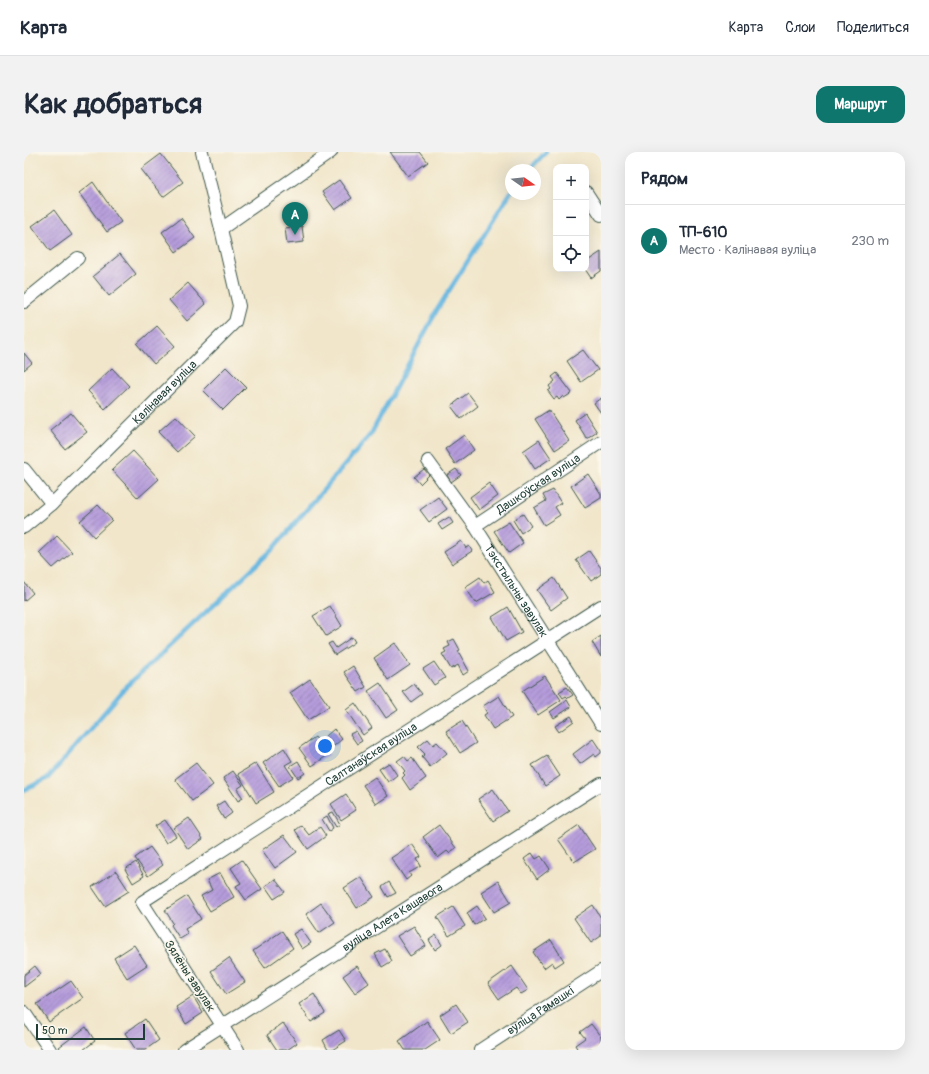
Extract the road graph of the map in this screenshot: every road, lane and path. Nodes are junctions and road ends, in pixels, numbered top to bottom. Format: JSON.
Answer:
{"nodes":[{"id":1,"x":202,"y":152,"type":"edge"},
{"id":2,"x":331,"y":152,"type":"edge"},
{"id":3,"x":589,"y":197,"type":"edge"},
{"id":4,"x":601,"y":215,"type":"edge"},
{"id":5,"x":221,"y":229,"type":"junction"},
{"id":6,"x":78,"y":258,"type":"dead end"},
{"id":7,"x":24,"y":302,"type":"edge"},
{"id":8,"x":601,"y":442,"type":"edge"},
{"id":9,"x":428,"y":462,"type":"dead end"},
{"id":10,"x":24,"y":469,"type":"edge"},
{"id":11,"x":52,"y":504,"type":"junction"},
{"id":12,"x":475,"y":526,"type":"junction"},
{"id":13,"x":24,"y":527,"type":"edge"},
{"id":14,"x":601,"y":606,"type":"edge"},
{"id":15,"x":548,"y":640,"type":"junction"},
{"id":16,"x":601,"y":724,"type":"edge"},
{"id":17,"x":601,"y":784,"type":"edge"},
{"id":18,"x":142,"y":902,"type":"joint"},
{"id":19,"x":601,"y":971,"type":"edge"},
{"id":20,"x":24,"y":1012,"type":"edge"},
{"id":21,"x":222,"y":1025,"type":"junction"},
{"id":22,"x":50,"y":1050,"type":"edge"},
{"id":23,"x":184,"y":1050,"type":"edge"},
{"id":24,"x":238,"y":1050,"type":"edge"},
{"id":25,"x":480,"y":1050,"type":"edge"}],
"edges":[{"from":1,"to":5,"type":"street","name":"Калінавая вуліца"},
{"from":2,"to":5,"type":"street"},
{"from":3,"to":4,"type":"street"},
{"from":5,"to":11,"type":"street","name":"Калінавая вуліца"},
{"from":6,"to":7,"type":"street"},
{"from":8,"to":12,"type":"street","name":"Дашкоўская вуліца"},
{"from":9,"to":12,"type":"street","name":"Тэкстыльны завулак"},
{"from":10,"to":11,"type":"street"},
{"from":11,"to":13,"type":"street","name":"Калінавая вуліца"},
{"from":12,"to":15,"type":"street","name":"Тэкстыльны завулак"},
{"from":14,"to":15,"type":"street","name":"Салтанаўская вуліца"},
{"from":15,"to":16,"type":"street","name":"Тэкстыльны завулак"},
{"from":15,"to":18,"type":"street","name":"Салтанаўская вуліца"},
{"from":17,"to":21,"type":"street","name":"вуліца Алега Кашавога"},
{"from":18,"to":21,"type":"street","name":"Зялёны завулак"},
{"from":19,"to":25,"type":"street","name":"вуліца Рамашкі"},
{"from":20,"to":22,"type":"street"},
{"from":21,"to":23,"type":"street","name":"вуліца Алега Кашавога"},
{"from":21,"to":24,"type":"street","name":"Зялёны завулак"}]}
